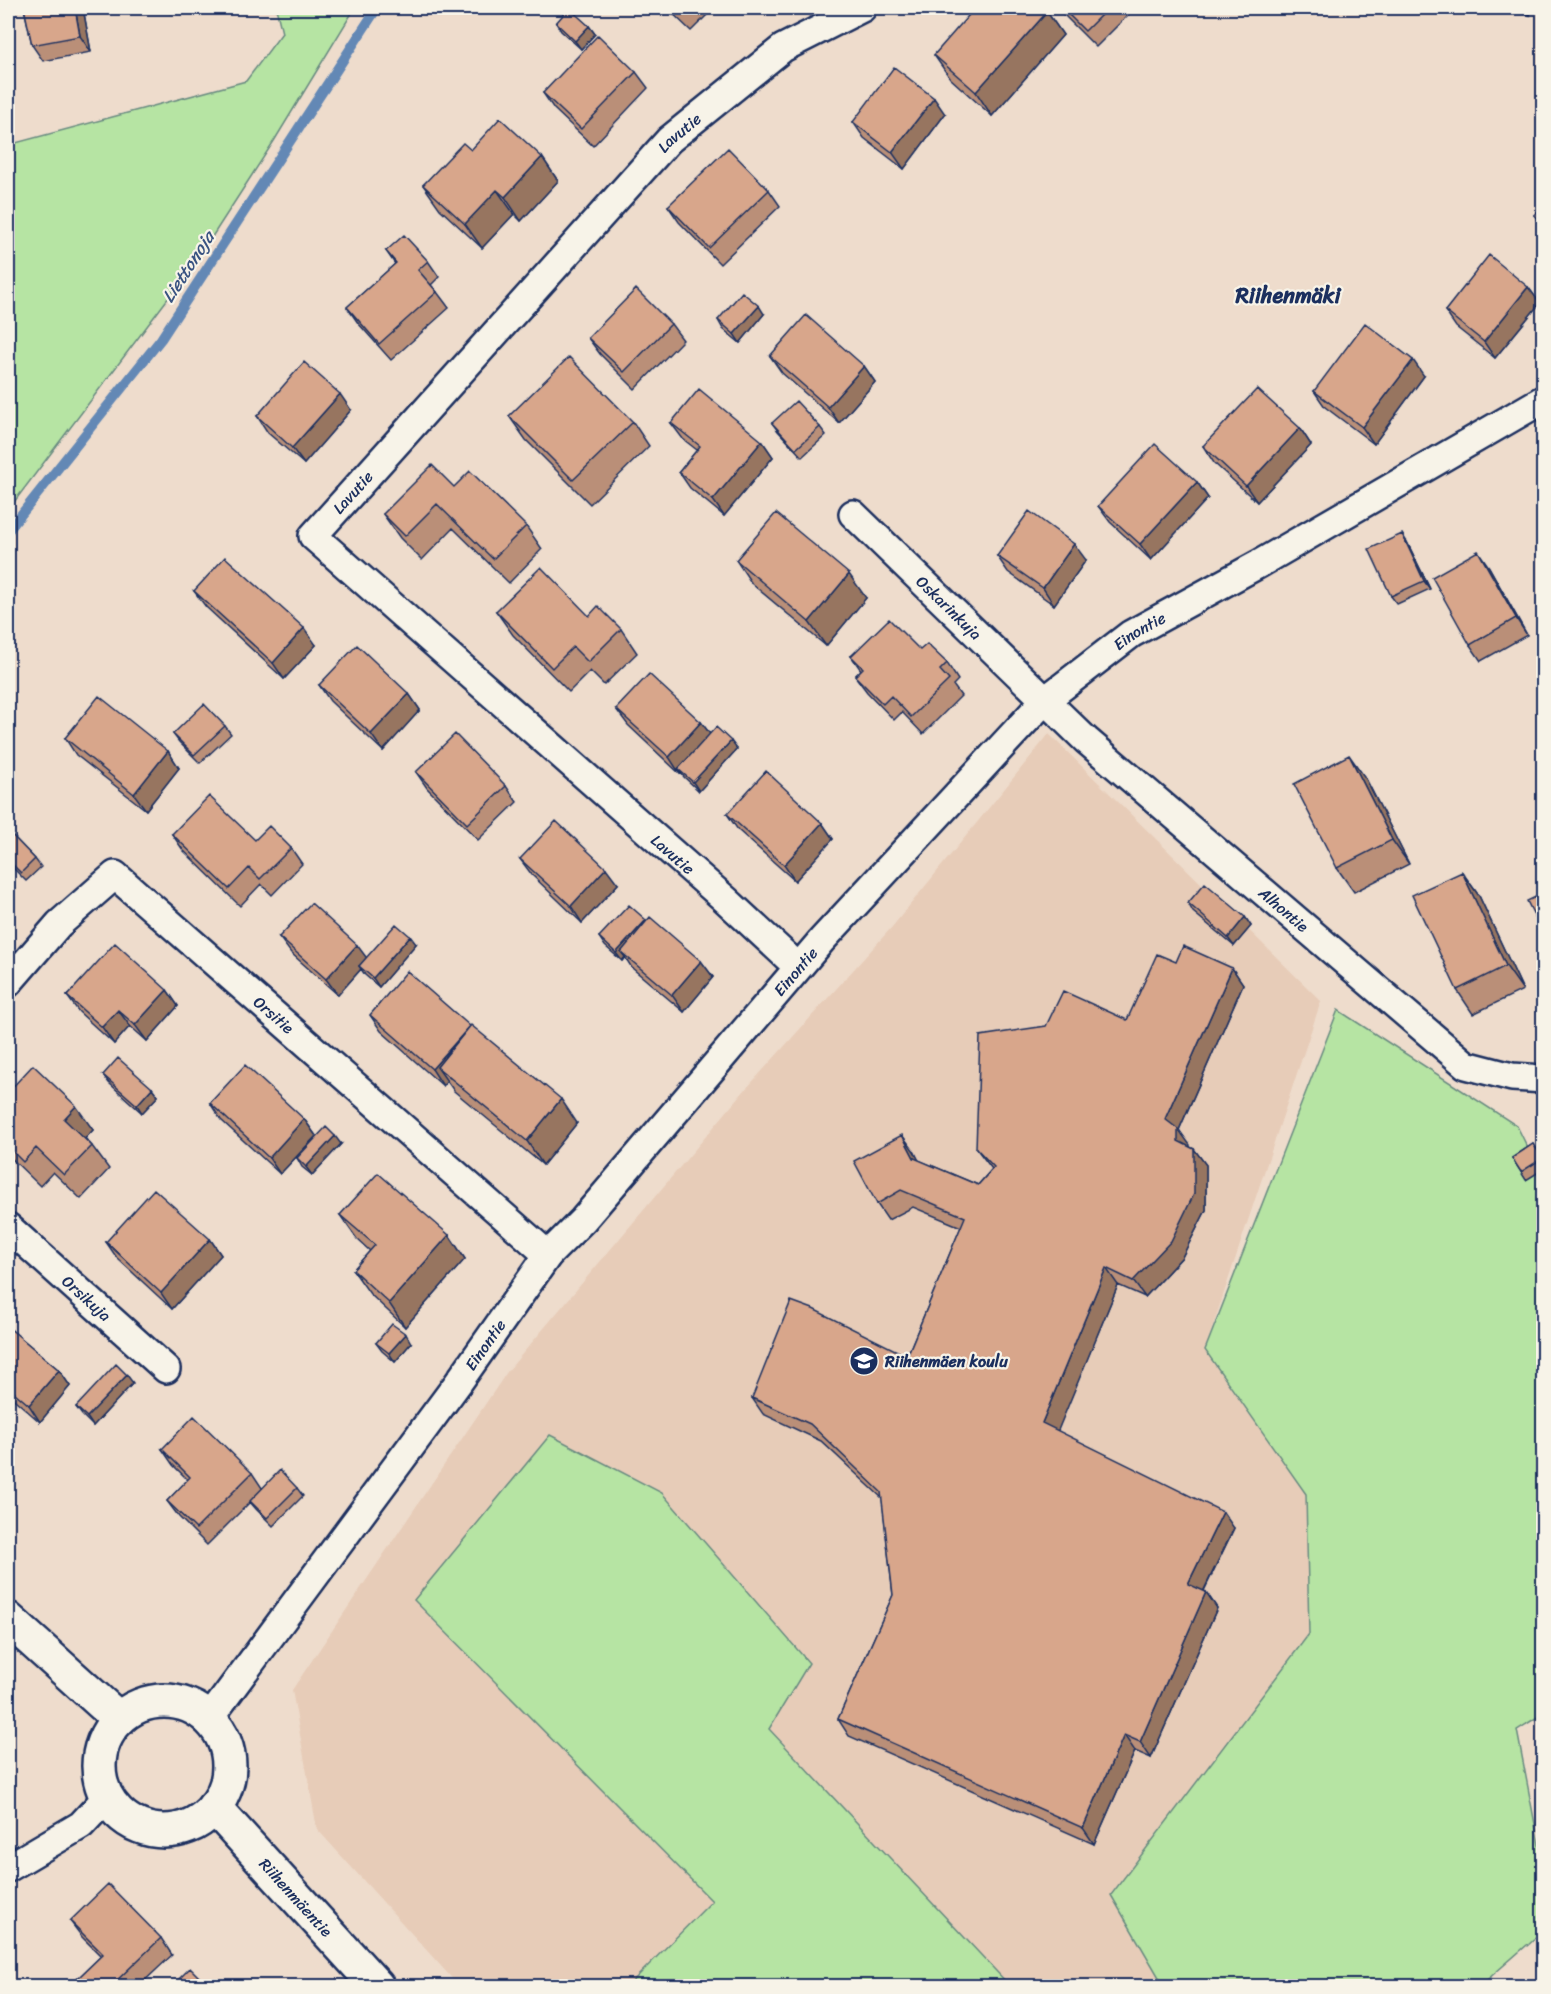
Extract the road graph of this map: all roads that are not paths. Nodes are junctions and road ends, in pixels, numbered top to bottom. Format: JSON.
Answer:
{"nodes":[{"id":1,"x":862,"y":8,"type":"edge"},
{"id":2,"x":1544,"y":399,"type":"edge"},
{"id":3,"x":853,"y":514,"type":"dead end"},
{"id":4,"x":1044,"y":700,"type":"junction"},
{"id":5,"x":798,"y":967,"type":"junction"},
{"id":6,"x":8,"y":983,"type":"edge"},
{"id":7,"x":1544,"y":1078,"type":"edge"},
{"id":8,"x":8,"y":1227,"type":"edge"},
{"id":9,"x":548,"y":1255,"type":"junction"},
{"id":10,"x":166,"y":1369,"type":"dead end"},
{"id":11,"x":8,"y":1619,"type":"edge"},
{"id":12,"x":119,"y":1719,"type":"junction"},
{"id":13,"x":209,"y":1719,"type":"junction"},
{"id":14,"x":107,"y":1797,"type":"junction"},
{"id":15,"x":214,"y":1808,"type":"junction"},
{"id":16,"x":8,"y":1868,"type":"edge"},
{"id":17,"x":377,"y":1986,"type":"edge"}],
"edges":[{"from":1,"to":5,"type":"street","name":"Lavutie"},
{"from":2,"to":4,"type":"street","name":"Einontie"},
{"from":3,"to":4,"type":"street","name":"Oskarinkuja"},
{"from":4,"to":5,"type":"street","name":"Einontie"},
{"from":4,"to":7,"type":"street","name":"Alhontie"},
{"from":5,"to":9,"type":"street","name":"Einontie"},
{"from":6,"to":9,"type":"street","name":"Orsitie"},
{"from":8,"to":10,"type":"street","name":"Orsikuja"},
{"from":9,"to":13,"type":"street","name":"Einontie"},
{"from":11,"to":12,"type":"street"},
{"from":12,"to":13,"type":"street"},
{"from":12,"to":14,"type":"street"},
{"from":13,"to":15,"type":"street"},
{"from":14,"to":15,"type":"street"},
{"from":14,"to":16,"type":"street"},
{"from":15,"to":17,"type":"street","name":"Riihenmäentie"}]}
